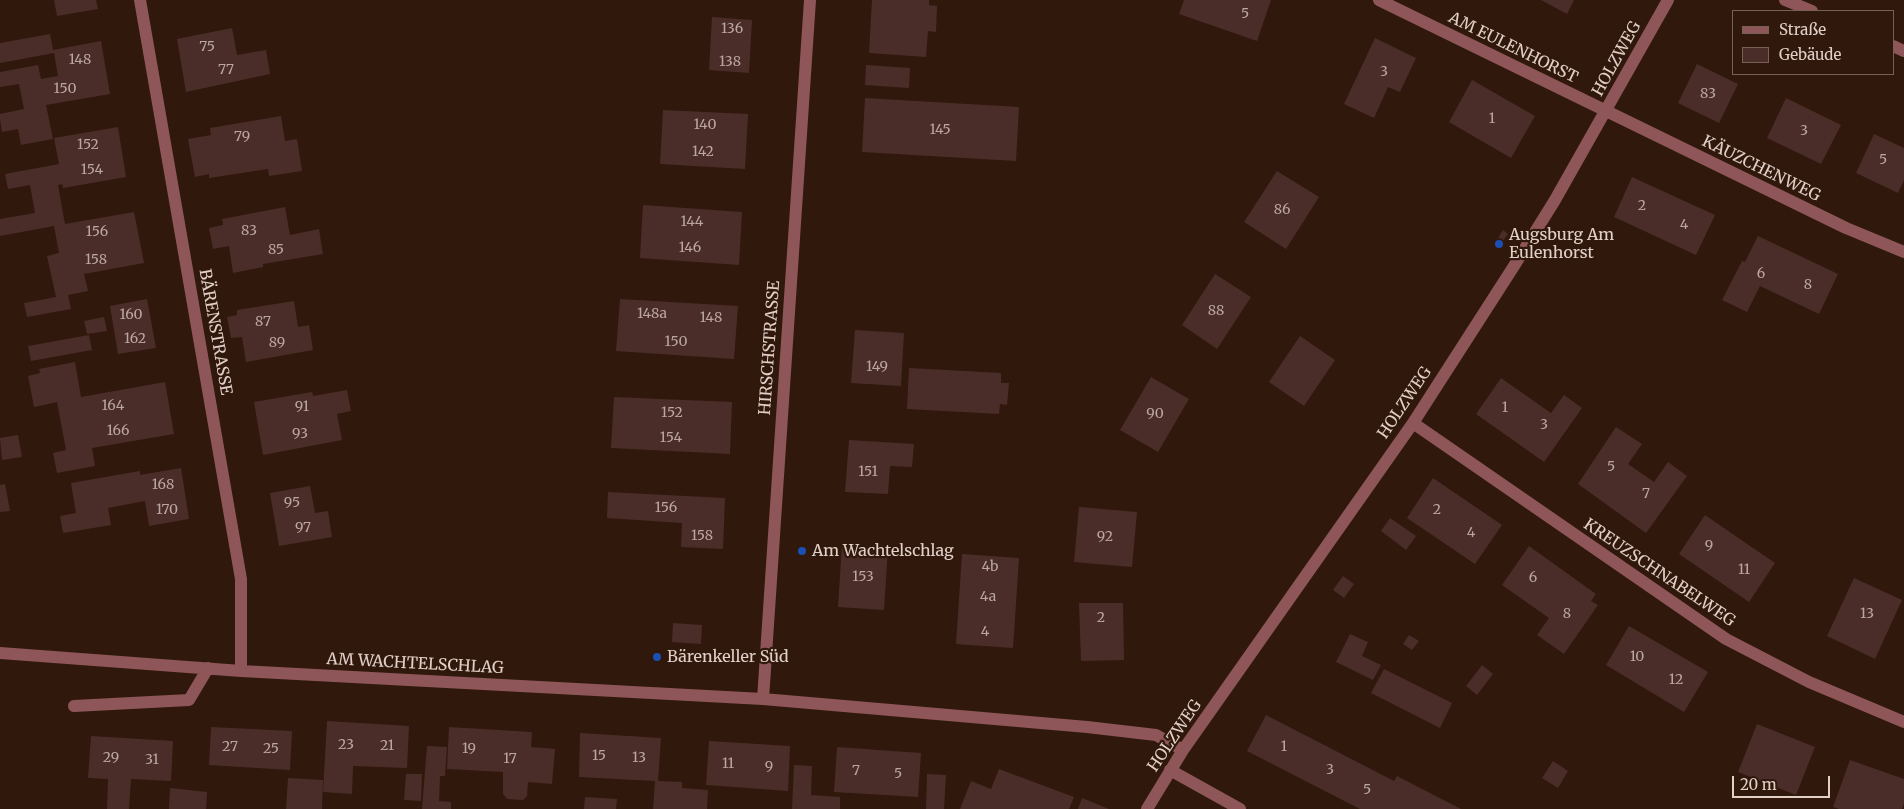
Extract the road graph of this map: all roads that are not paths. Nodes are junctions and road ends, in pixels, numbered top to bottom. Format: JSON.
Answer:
{"nodes":[{"id":1,"x":140,"y":0,"type":"edge"},
{"id":2,"x":810,"y":0,"type":"edge"},
{"id":3,"x":1379,"y":0,"type":"edge"},
{"id":4,"x":1668,"y":0,"type":"edge"},
{"id":5,"x":1786,"y":0,"type":"edge"},
{"id":6,"x":1810,"y":10,"type":"edge"},
{"id":7,"x":1606,"y":112,"type":"junction"},
{"id":8,"x":1904,"y":252,"type":"edge"},
{"id":9,"x":1413,"y":423,"type":"junction"},
{"id":10,"x":0,"y":653,"type":"edge"},
{"id":11,"x":208,"y":668,"type":"junction"},
{"id":12,"x":241,"y":671,"type":"junction"},
{"id":13,"x":763,"y":699,"type":"junction"},
{"id":14,"x":74,"y":706,"type":"dead end"},
{"id":15,"x":1904,"y":722,"type":"edge"},
{"id":16,"x":1183,"y":750,"type":"junction"},
{"id":17,"x":1170,"y":770,"type":"junction"},
{"id":18,"x":1147,"y":809,"type":"edge"},
{"id":19,"x":1240,"y":809,"type":"edge"}],
"edges":[{"from":1,"to":12,"type":"street","name":"BÄRENSTRASSE"},
{"from":2,"to":13,"type":"street","name":"HIRSCHSTRASSE"},
{"from":3,"to":7,"type":"street","name":"AM EULENHORST"},
{"from":4,"to":7,"type":"street","name":"HOLZWEG"},
{"from":5,"to":6,"type":"street"},
{"from":7,"to":8,"type":"street","name":"KÄUZCHENWEG"},
{"from":7,"to":9,"type":"street","name":"HOLZWEG"},
{"from":9,"to":15,"type":"street","name":"KREUZSCHNABELWEG"},
{"from":9,"to":16,"type":"street","name":"HOLZWEG"},
{"from":10,"to":11,"type":"street","name":"AM WACHTELSCHLAG"},
{"from":11,"to":12,"type":"street","name":"AM WACHTELSCHLAG"},
{"from":11,"to":14,"type":"street"},
{"from":12,"to":13,"type":"street","name":"AM WACHTELSCHLAG"},
{"from":13,"to":16,"type":"street","name":"AM WACHTELSCHLAG"},
{"from":16,"to":17,"type":"street","name":"HOLZWEG"},
{"from":17,"to":18,"type":"street","name":"HOLZWEG"},
{"from":17,"to":19,"type":"street"}]}
